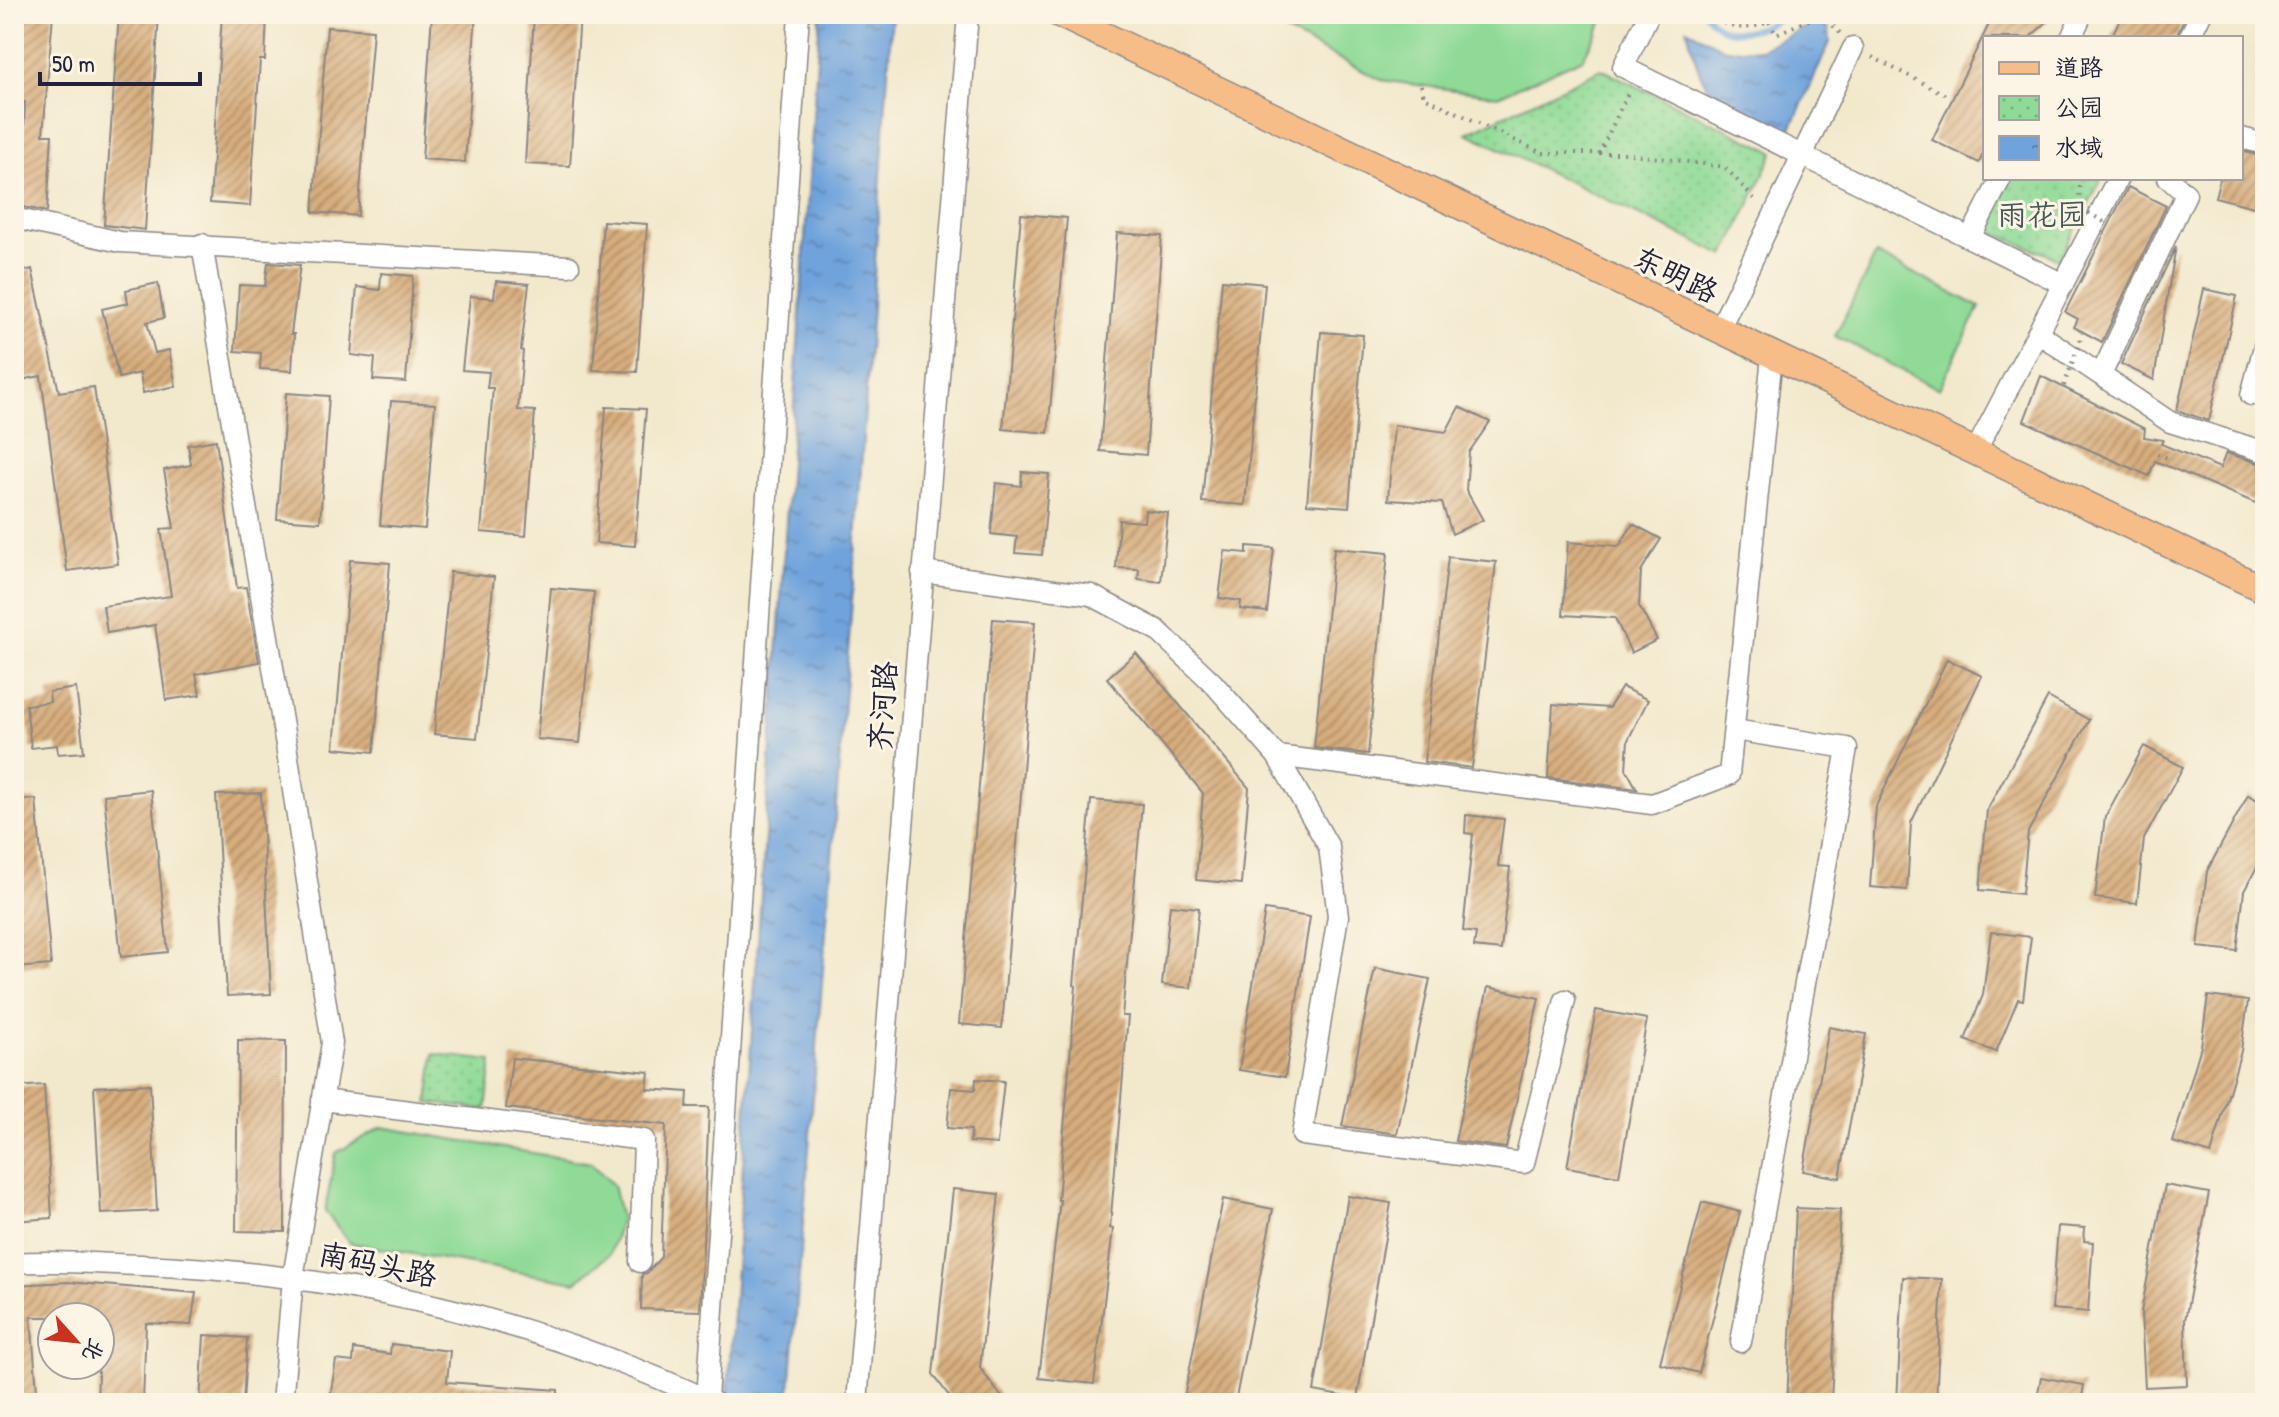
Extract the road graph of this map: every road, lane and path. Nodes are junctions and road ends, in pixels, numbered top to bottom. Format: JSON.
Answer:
{"nodes":[{"id":1,"x":799,"y":14,"type":"edge"},
{"id":2,"x":968,"y":14,"type":"edge"},
{"id":3,"x":1059,"y":14,"type":"edge"},
{"id":4,"x":1649,"y":14,"type":"edge"},
{"id":5,"x":1711,"y":14,"type":"edge"},
{"id":6,"x":1781,"y":14,"type":"edge"},
{"id":7,"x":2082,"y":14,"type":"edge"},
{"id":8,"x":2201,"y":14,"type":"edge"},
{"id":9,"x":2207,"y":14,"type":"edge"},
{"id":10,"x":1769,"y":22,"type":"junction"},
{"id":11,"x":1773,"y":30,"type":"dead end"},
{"id":12,"x":2072,"y":36,"type":"edge"},
{"id":13,"x":2190,"y":36,"type":"edge"},
{"id":14,"x":2204,"y":36,"type":"edge"},
{"id":15,"x":1853,"y":48,"type":"dead end"},
{"id":16,"x":1637,"y":74,"type":"junction"},
{"id":17,"x":1421,"y":85,"type":"dead end"},
{"id":18,"x":2243,"y":138,"type":"edge"},
{"id":19,"x":2265,"y":144,"type":"edge"},
{"id":20,"x":1599,"y":154,"type":"junction"},
{"id":21,"x":1802,"y":155,"type":"junction"},
{"id":22,"x":2000,"y":180,"type":"edge"},
{"id":23,"x":2080,"y":180,"type":"edge"},
{"id":24,"x":2117,"y":180,"type":"edge"},
{"id":25,"x":2187,"y":186,"type":"edge"},
{"id":26,"x":14,"y":218,"type":"edge"},
{"id":27,"x":1772,"y":218,"type":"junction"},
{"id":28,"x":2109,"y":225,"type":"dead end"},
{"id":29,"x":1970,"y":238,"type":"junction"},
{"id":30,"x":202,"y":244,"type":"junction"},
{"id":31,"x":569,"y":266,"type":"dead end"},
{"id":32,"x":2063,"y":284,"type":"junction"},
{"id":33,"x":1719,"y":330,"type":"junction"},
{"id":34,"x":2083,"y":332,"type":"dead end"},
{"id":35,"x":2038,"y":333,"type":"junction"},
{"id":36,"x":2265,"y":343,"type":"edge"},
{"id":37,"x":1772,"y":356,"type":"junction"},
{"id":38,"x":2101,"y":375,"type":"junction"},
{"id":39,"x":2064,"y":386,"type":"dead end"},
{"id":40,"x":2251,"y":395,"type":"dead end"},
{"id":41,"x":1975,"y":452,"type":"junction"},
{"id":42,"x":2265,"y":452,"type":"edge"},
{"id":43,"x":2157,"y":454,"type":"dead end"},
{"id":44,"x":2172,"y":460,"type":"dead end"},
{"id":45,"x":922,"y":572,"type":"junction"},
{"id":46,"x":2265,"y":590,"type":"edge"},
{"id":47,"x":1734,"y":730,"type":"junction"},
{"id":48,"x":1277,"y":756,"type":"junction"},
{"id":49,"x":1565,"y":1000,"type":"dead end"},
{"id":50,"x":322,"y":1100,"type":"junction"},
{"id":51,"x":640,"y":1262,"type":"dead end"},
{"id":52,"x":14,"y":1263,"type":"edge"},
{"id":53,"x":293,"y":1278,"type":"junction"},
{"id":54,"x":1741,"y":1342,"type":"dead end"},
{"id":55,"x":711,"y":1401,"type":"edge"},
{"id":56,"x":282,"y":1403,"type":"edge"},
{"id":57,"x":857,"y":1403,"type":"edge"}],
"edges":[{"from":1,"to":55,"type":"street"},
{"from":2,"to":45,"type":"street","name":"齐河路"},
{"from":3,"to":33,"type":"main road","name":"东明路"},
{"from":4,"to":16,"type":"street"},
{"from":5,"to":10,"type":"path"},
{"from":6,"to":10,"type":"path"},
{"from":7,"to":12,"type":"street"},
{"from":8,"to":13,"type":"street"},
{"from":9,"to":14,"type":"street"},
{"from":10,"to":11,"type":"path"},
{"from":15,"to":21,"type":"street"},
{"from":16,"to":20,"type":"path"},
{"from":16,"to":21,"type":"street"},
{"from":17,"to":20,"type":"path"},
{"from":18,"to":19,"type":"street"},
{"from":20,"to":27,"type":"path"},
{"from":21,"to":27,"type":"street"},
{"from":21,"to":29,"type":"street"},
{"from":22,"to":29,"type":"street"},
{"from":23,"to":28,"type":"path","bridge":true},
{"from":24,"to":32,"type":"street"},
{"from":25,"to":38,"type":"street"},
{"from":26,"to":30,"type":"street"},
{"from":27,"to":33,"type":"street"},
{"from":29,"to":32,"type":"street"},
{"from":30,"to":31,"type":"street"},
{"from":30,"to":50,"type":"street"},
{"from":32,"to":35,"type":"street"},
{"from":33,"to":37,"type":"main road","name":"东明路"},
{"from":34,"to":39,"type":"path","bridge":true},
{"from":35,"to":38,"type":"street"},
{"from":35,"to":41,"type":"street"},
{"from":36,"to":40,"type":"street"},
{"from":37,"to":41,"type":"main road","name":"东明路"},
{"from":37,"to":47,"type":"street"},
{"from":38,"to":42,"type":"street"},
{"from":41,"to":46,"type":"main road","name":"东明路"},
{"from":43,"to":44,"type":"path"},
{"from":45,"to":48,"type":"street"},
{"from":45,"to":57,"type":"street","name":"齐河路"},
{"from":47,"to":48,"type":"street"},
{"from":47,"to":54,"type":"street"},
{"from":48,"to":49,"type":"street"},
{"from":50,"to":51,"type":"street"},
{"from":50,"to":53,"type":"street"},
{"from":52,"to":53,"type":"street","name":"南码头路"},
{"from":53,"to":55,"type":"street","name":"南码头路"},
{"from":53,"to":56,"type":"street"}]}
